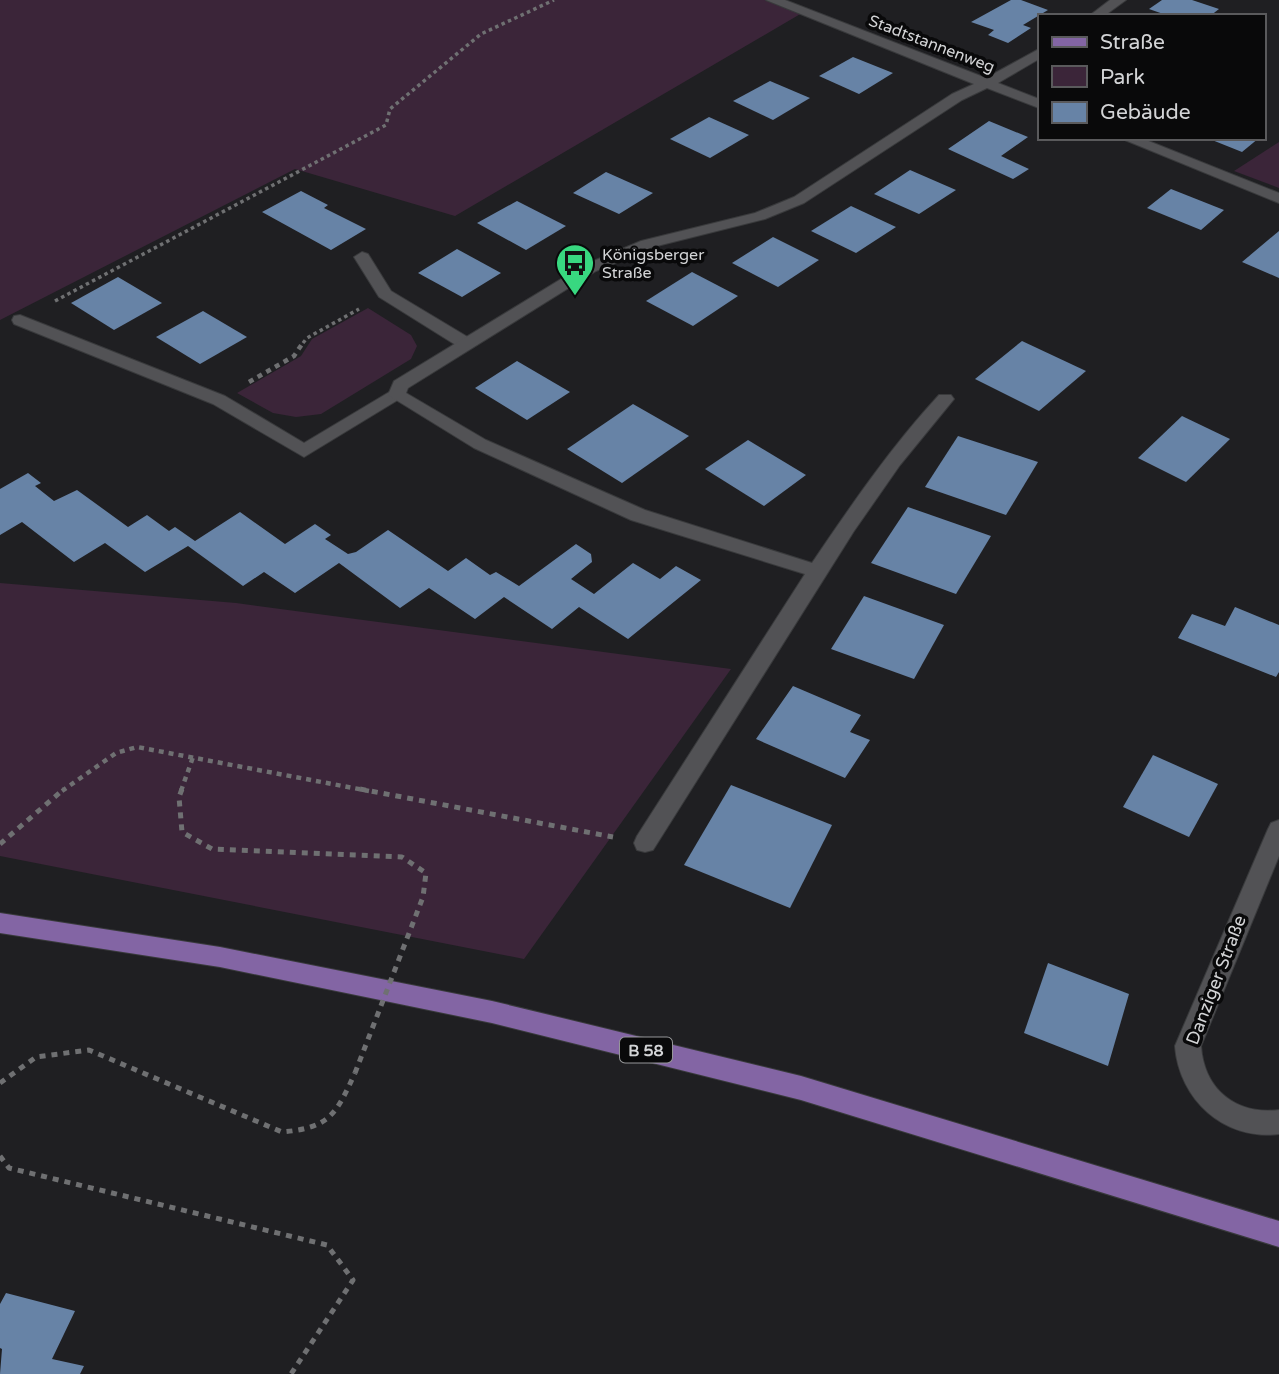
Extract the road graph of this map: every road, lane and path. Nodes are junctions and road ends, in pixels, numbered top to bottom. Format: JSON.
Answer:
{"nodes":[{"id":1,"x":554,"y":0,"type":"edge"},
{"id":2,"x":773,"y":0,"type":"edge"},
{"id":3,"x":1119,"y":0,"type":"edge"},
{"id":4,"x":1099,"y":14,"type":"edge"},
{"id":5,"x":1038,"y":54,"type":"edge"},
{"id":6,"x":985,"y":83,"type":"junction"},
{"id":7,"x":1038,"y":104,"type":"edge"},
{"id":8,"x":1132,"y":140,"type":"edge"},
{"id":9,"x":1279,"y":198,"type":"edge"},
{"id":10,"x":362,"y":257,"type":"dead end"},
{"id":11,"x":384,"y":295,"type":"junction"},
{"id":12,"x":20,"y":320,"type":"joint"},
{"id":13,"x":465,"y":343,"type":"junction"},
{"id":14,"x":397,"y":395,"type":"junction"},
{"id":15,"x":945,"y":399,"type":"dead end"},
{"id":16,"x":219,"y":400,"type":"junction"},
{"id":17,"x":817,"y":571,"type":"junction"},
{"id":18,"x":193,"y":757,"type":"junction"},
{"id":19,"x":1279,"y":828,"type":"edge"},
{"id":20,"x":645,"y":843,"type":"joint"},
{"id":21,"x":0,"y":844,"type":"edge"},
{"id":22,"x":0,"y":923,"type":"edge"},
{"id":23,"x":0,"y":1083,"type":"edge"},
{"id":24,"x":1279,"y":1122,"type":"edge"},
{"id":25,"x":0,"y":1156,"type":"edge"},
{"id":26,"x":1279,"y":1234,"type":"edge"},
{"id":27,"x":291,"y":1374,"type":"edge"}],
"edges":[{"from":1,"to":12,"type":"path"},
{"from":2,"to":6,"type":"street","name":"Stadtstannenweg"},
{"from":3,"to":4,"type":"street"},
{"from":5,"to":6,"type":"street"},
{"from":6,"to":7,"type":"street","name":"Stadtstannenweg"},
{"from":6,"to":13,"type":"street"},
{"from":8,"to":9,"type":"street"},
{"from":10,"to":11,"type":"street"},
{"from":11,"to":13,"type":"street"},
{"from":11,"to":16,"type":"path"},
{"from":12,"to":16,"type":"street"},
{"from":13,"to":14,"type":"street"},
{"from":14,"to":16,"type":"street"},
{"from":14,"to":17,"type":"street"},
{"from":15,"to":17,"type":"street"},
{"from":17,"to":20,"type":"street"},
{"from":18,"to":20,"type":"path"},
{"from":18,"to":21,"type":"path"},
{"from":18,"to":23,"type":"path","bridge":true},
{"from":19,"to":24,"type":"street","name":"Danziger Straße"},
{"from":22,"to":26,"type":"main road","number":"B 58"},
{"from":25,"to":27,"type":"path"}]}
